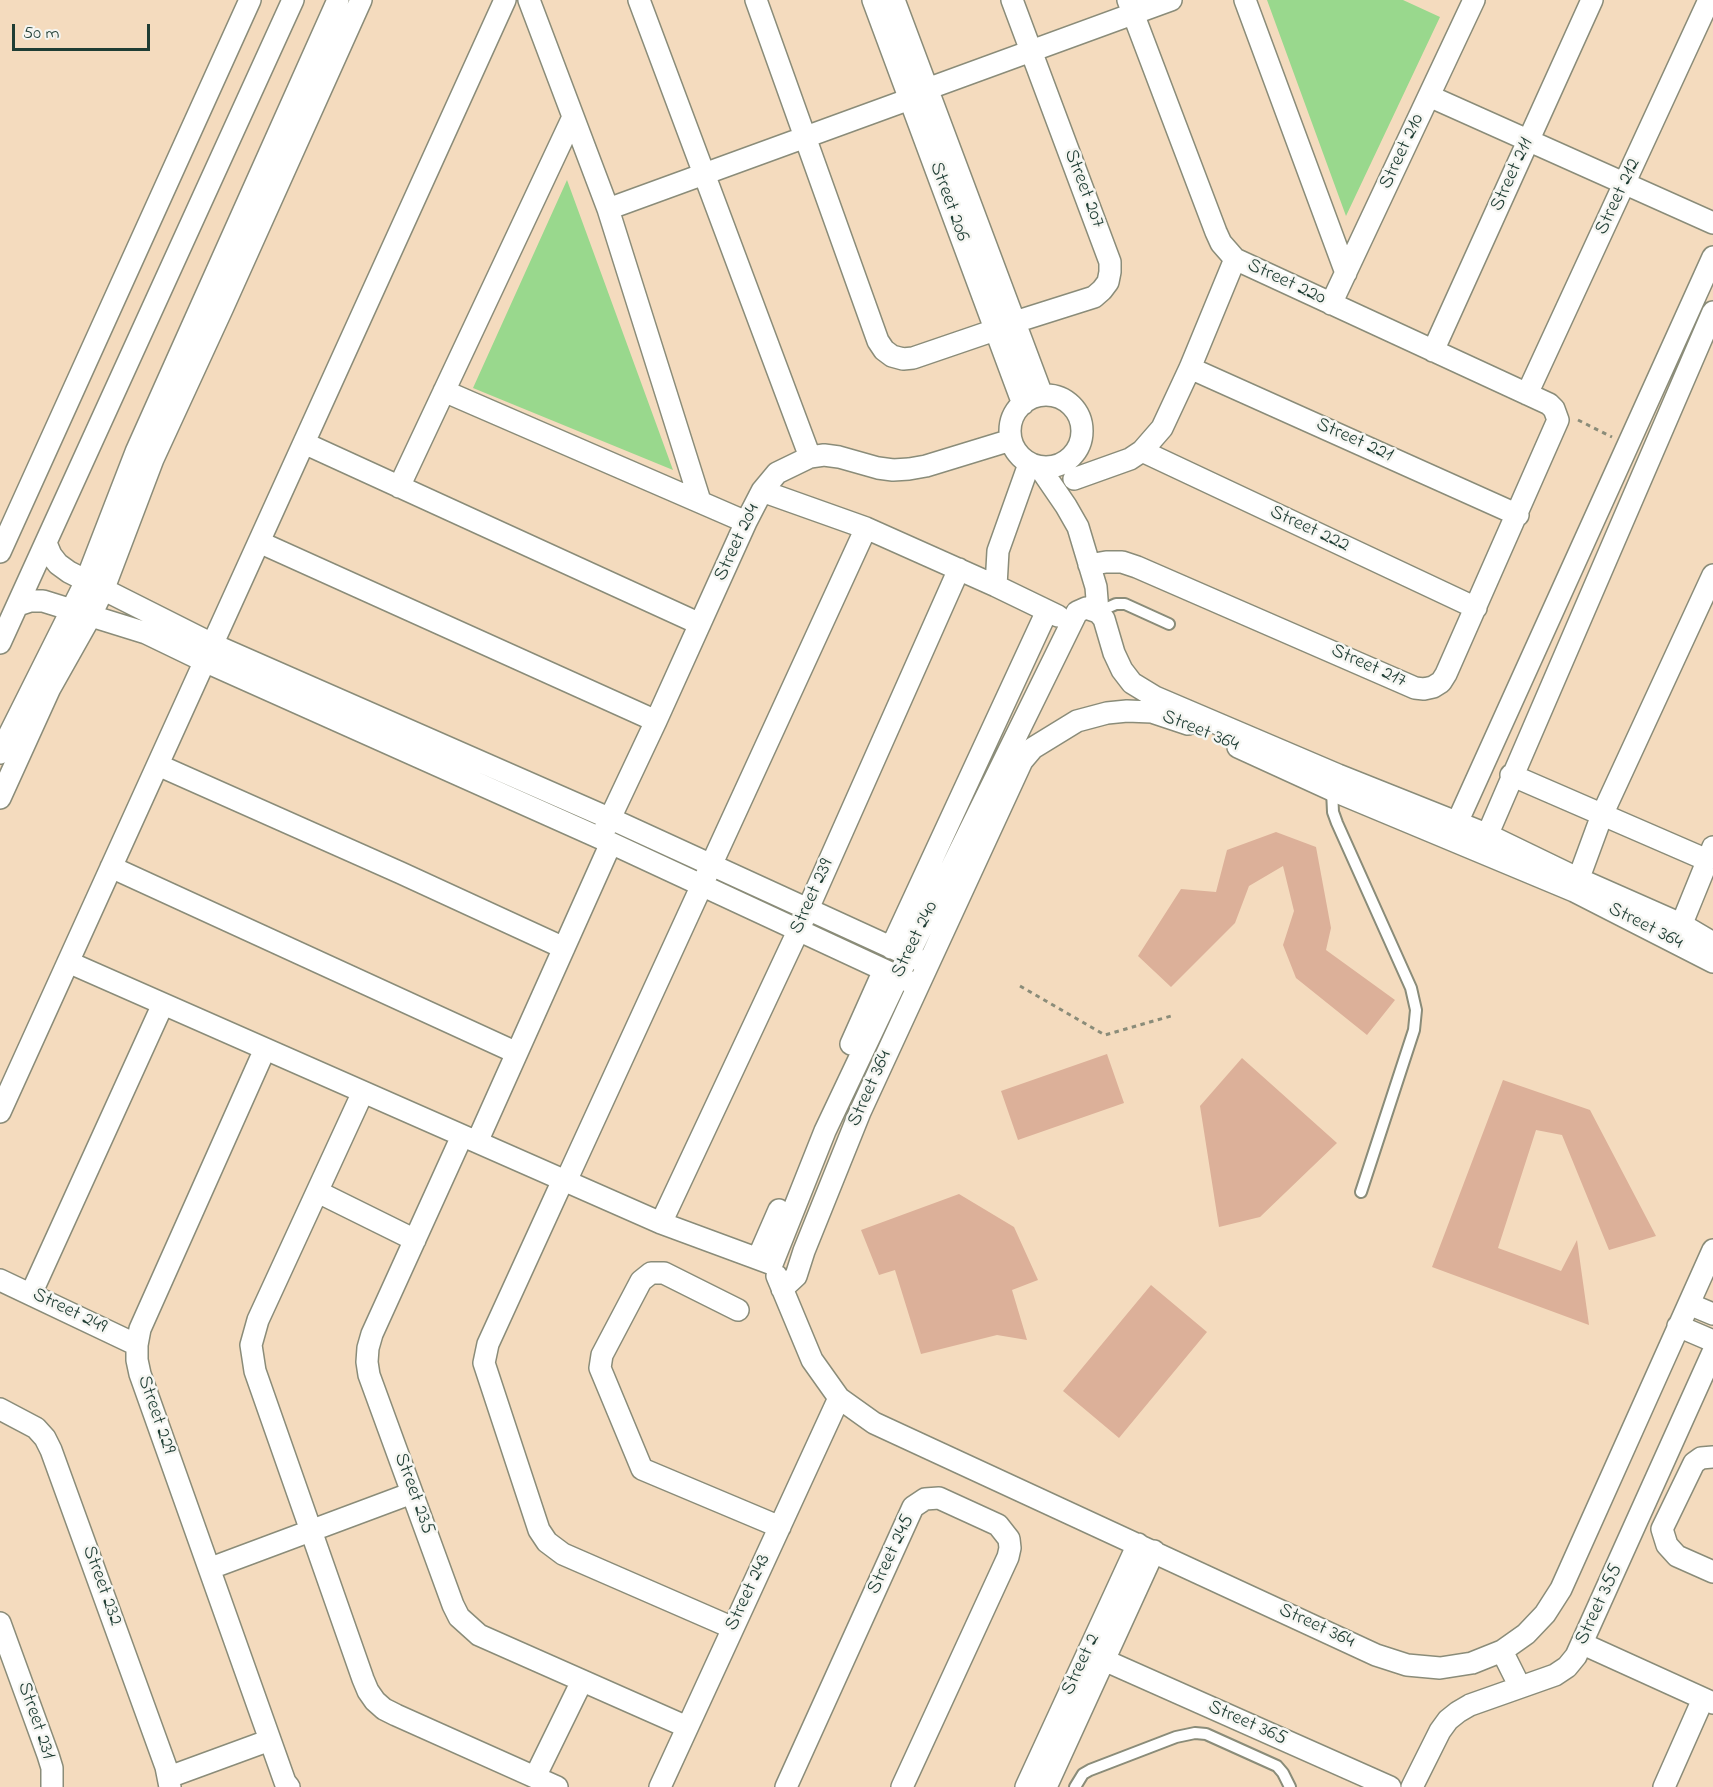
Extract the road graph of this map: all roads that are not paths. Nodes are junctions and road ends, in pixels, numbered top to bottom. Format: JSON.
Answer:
{"nodes":[{"id":1,"x":250,"y":0,"type":"edge"},
{"id":2,"x":293,"y":0,"type":"edge"},
{"id":3,"x":338,"y":0,"type":"edge"},
{"id":4,"x":361,"y":0,"type":"edge"},
{"id":5,"x":505,"y":0,"type":"edge"},
{"id":6,"x":529,"y":0,"type":"edge"},
{"id":7,"x":639,"y":0,"type":"edge"},
{"id":8,"x":756,"y":0,"type":"edge"},
{"id":9,"x":873,"y":0,"type":"edge"},
{"id":10,"x":894,"y":0,"type":"edge"},
{"id":11,"x":1012,"y":0,"type":"edge"},
{"id":12,"x":1171,"y":0,"type":"edge"},
{"id":13,"x":1245,"y":0,"type":"edge"},
{"id":14,"x":1592,"y":0,"type":"edge"},
{"id":15,"x":1709,"y":0,"type":"edge"},
{"id":16,"x":1468,"y":2,"type":"edge"},
{"id":17,"x":1130,"y":7,"type":"edge"},
{"id":18,"x":1031,"y":51,"type":"junction"},
{"id":19,"x":918,"y":94,"type":"junction"},
{"id":20,"x":1429,"y":96,"type":"junction"},
{"id":21,"x":573,"y":117,"type":"junction"},
{"id":22,"x":804,"y":137,"type":"junction"},
{"id":23,"x":1528,"y":140,"type":"junction"},
{"id":24,"x":704,"y":174,"type":"junction"},
{"id":25,"x":1625,"y":183,"type":"junction"},
{"id":26,"x":608,"y":209,"type":"junction"},
{"id":27,"x":1713,"y":223,"type":"edge"},
{"id":28,"x":1713,"y":257,"type":"edge"},
{"id":29,"x":1235,"y":259,"type":"junction"},
{"id":30,"x":1346,"y":273,"type":"junction"},
{"id":31,"x":1331,"y":304,"type":"junction"},
{"id":32,"x":1713,"y":312,"type":"edge"},
{"id":33,"x":1015,"y":322,"type":"junction"},
{"id":34,"x":995,"y":330,"type":"junction"},
{"id":35,"x":1433,"y":351,"type":"junction"},
{"id":36,"x":1190,"y":368,"type":"junction"},
{"id":37,"x":444,"y":391,"type":"junction"},
{"id":38,"x":1527,"y":394,"type":"junction"},
{"id":39,"x":1042,"y":395,"type":"junction"},
{"id":40,"x":1023,"y":404,"type":"junction"},
{"id":41,"x":1556,"y":411,"type":"joint"},
{"id":42,"x":1011,"y":440,"type":"junction"},
{"id":43,"x":304,"y":443,"type":"junction"},
{"id":44,"x":1142,"y":451,"type":"junction"},
{"id":45,"x":1075,"y":455,"type":"junction"},
{"id":46,"x":810,"y":457,"type":"junction"},
{"id":47,"x":1034,"y":466,"type":"junction"},
{"id":48,"x":1074,"y":479,"type":"junction"},
{"id":49,"x":399,"y":487,"type":"junction"},
{"id":50,"x":762,"y":490,"type":"junction"},
{"id":51,"x":700,"y":501,"type":"junction"},
{"id":52,"x":1518,"y":514,"type":"junction"},
{"id":53,"x":746,"y":522,"type":"junction"},
{"id":54,"x":1078,"y":527,"type":"junction"},
{"id":55,"x":866,"y":528,"type":"junction"},
{"id":56,"x":259,"y":542,"type":"junction"},
{"id":57,"x":46,"y":543,"type":"junction"},
{"id":58,"x":0,"y":552,"type":"edge"},
{"id":59,"x":1089,"y":565,"type":"junction"},
{"id":60,"x":959,"y":569,"type":"junction"},
{"id":61,"x":1713,"y":575,"type":"edge"},
{"id":62,"x":95,"y":584,"type":"junction"},
{"id":63,"x":996,"y":586,"type":"junction"},
{"id":64,"x":18,"y":605,"type":"junction"},
{"id":65,"x":1476,"y":608,"type":"junction"},
{"id":66,"x":1047,"y":611,"type":"junction"},
{"id":67,"x":81,"y":614,"type":"junction"},
{"id":68,"x":1083,"y":616,"type":"junction"},
{"id":69,"x":700,"y":624,"type":"junction"},
{"id":70,"x":1168,"y":624,"type":"dead end"},
{"id":71,"x":0,"y":643,"type":"edge"},
{"id":72,"x":208,"y":653,"type":"junction"},
{"id":73,"x":656,"y":721,"type":"junction"},
{"id":74,"x":0,"y":753,"type":"edge"},
{"id":75,"x":158,"y":765,"type":"junction"},
{"id":76,"x":1511,"y":775,"type":"junction"},
{"id":77,"x":1332,"y":790,"type":"junction"},
{"id":78,"x":0,"y":798,"type":"edge"},
{"id":79,"x":1602,"y":815,"type":"junction"},
{"id":80,"x":610,"y":818,"type":"junction"},
{"id":81,"x":1453,"y":830,"type":"junction"},
{"id":82,"x":606,"y":840,"type":"junction"},
{"id":83,"x":1483,"y":842,"type":"junction"},
{"id":84,"x":1710,"y":854,"type":"edge"},
{"id":85,"x":712,"y":865,"type":"junction"},
{"id":86,"x":111,"y":867,"type":"junction"},
{"id":87,"x":1577,"y":885,"type":"junction"},
{"id":88,"x":703,"y":886,"type":"junction"},
{"id":89,"x":808,"y":909,"type":"junction"},
{"id":90,"x":799,"y":929,"type":"junction"},
{"id":91,"x":1678,"y":933,"type":"junction"},
{"id":92,"x":1713,"y":943,"type":"edge"},
{"id":93,"x":564,"y":948,"type":"junction"},
{"id":94,"x":900,"y":952,"type":"junction"},
{"id":95,"x":68,"y":962,"type":"junction"},
{"id":96,"x":1713,"y":962,"type":"edge"},
{"id":97,"x":929,"y":964,"type":"junction"},
{"id":98,"x":891,"y":974,"type":"junction"},
{"id":99,"x":919,"y":986,"type":"junction"},
{"id":100,"x":163,"y":1004,"type":"junction"},
{"id":101,"x":265,"y":1048,"type":"junction"},
{"id":102,"x":517,"y":1053,"type":"junction"},
{"id":103,"x":363,"y":1092,"type":"junction"},
{"id":104,"x":0,"y":1112,"type":"edge"},
{"id":105,"x":470,"y":1139,"type":"junction"},
{"id":106,"x":564,"y":1181,"type":"junction"},
{"id":107,"x":318,"y":1192,"type":"junction"},
{"id":108,"x":1361,"y":1192,"type":"dead end"},
{"id":109,"x":661,"y":1223,"type":"junction"},
{"id":110,"x":415,"y":1240,"type":"junction"},
{"id":111,"x":1713,"y":1250,"type":"edge"},
{"id":112,"x":765,"y":1261,"type":"junction"},
{"id":113,"x":0,"y":1280,"type":"edge"},
{"id":114,"x":782,"y":1288,"type":"junction"},
{"id":115,"x":32,"y":1294,"type":"junction"},
{"id":116,"x":1689,"y":1304,"type":"junction"},
{"id":117,"x":738,"y":1310,"type":"dead end"},
{"id":118,"x":1713,"y":1314,"type":"edge"},
{"id":119,"x":1678,"y":1326,"type":"junction"},
{"id":120,"x":1713,"y":1341,"type":"edge"},
{"id":121,"x":137,"y":1345,"type":"junction"},
{"id":122,"x":1713,"y":1352,"type":"edge"},
{"id":123,"x":839,"y":1398,"type":"junction"},
{"id":124,"x":0,"y":1409,"type":"edge"},
{"id":125,"x":1713,"y":1457,"type":"edge"},
{"id":126,"x":412,"y":1492,"type":"junction"},
{"id":127,"x":780,"y":1527,"type":"junction"},
{"id":128,"x":311,"y":1531,"type":"junction"},
{"id":129,"x":1146,"y":1547,"type":"junction"},
{"id":130,"x":210,"y":1568,"type":"junction"},
{"id":131,"x":1713,"y":1572,"type":"edge"},
{"id":132,"x":0,"y":1623,"type":"edge"},
{"id":133,"x":733,"y":1628,"type":"junction"},
{"id":134,"x":1583,"y":1644,"type":"junction"},
{"id":135,"x":1502,"y":1650,"type":"junction"},
{"id":136,"x":1104,"y":1660,"type":"junction"},
{"id":137,"x":582,"y":1681,"type":"junction"},
{"id":138,"x":1520,"y":1687,"type":"junction"},
{"id":139,"x":1708,"y":1701,"type":"edge"},
{"id":140,"x":687,"y":1727,"type":"junction"},
{"id":141,"x":270,"y":1740,"type":"junction"},
{"id":142,"x":535,"y":1777,"type":"junction"},
{"id":143,"x":170,"y":1782,"type":"edge"},
{"id":144,"x":52,"y":1787,"type":"edge"},
{"id":145,"x":289,"y":1787,"type":"edge"},
{"id":146,"x":557,"y":1787,"type":"edge"},
{"id":147,"x":660,"y":1787,"type":"edge"},
{"id":148,"x":786,"y":1787,"type":"edge"},
{"id":149,"x":902,"y":1787,"type":"edge"},
{"id":150,"x":1026,"y":1787,"type":"edge"},
{"id":151,"x":1046,"y":1787,"type":"edge"},
{"id":152,"x":1075,"y":1787,"type":"edge"},
{"id":153,"x":1290,"y":1787,"type":"edge"},
{"id":154,"x":1390,"y":1787,"type":"edge"},
{"id":155,"x":1412,"y":1787,"type":"edge"},
{"id":156,"x":1664,"y":1787,"type":"edge"}],
"edges":[{"from":1,"to":58,"type":"street"},
{"from":2,"to":57,"type":"street"},
{"from":3,"to":62,"type":"street"},
{"from":4,"to":62,"type":"street"},
{"from":5,"to":43,"type":"street"},
{"from":6,"to":21,"type":"street"},
{"from":7,"to":24,"type":"street"},
{"from":8,"to":22,"type":"street"},
{"from":9,"to":19,"type":"street","name":"Street 206"},
{"from":10,"to":19,"type":"street","name":"Street 206"},
{"from":11,"to":18,"type":"street","name":"Street 207"},
{"from":12,"to":17,"type":"street"},
{"from":13,"to":30,"type":"street"},
{"from":14,"to":23,"type":"street","name":"Street 211"},
{"from":15,"to":25,"type":"street","name":"Street 212"},
{"from":16,"to":20,"type":"street","name":"Street 210"},
{"from":17,"to":18,"type":"street"},
{"from":17,"to":29,"type":"street","name":"Street 220"},
{"from":18,"to":19,"type":"street"},
{"from":18,"to":33,"type":"street","name":"Street 207"},
{"from":19,"to":22,"type":"street"},
{"from":19,"to":33,"type":"street","name":"Street 206"},
{"from":19,"to":34,"type":"street","name":"Street 206"},
{"from":20,"to":23,"type":"street"},
{"from":20,"to":30,"type":"street","name":"Street 210"},
{"from":21,"to":26,"type":"street"},
{"from":21,"to":37,"type":"street"},
{"from":22,"to":24,"type":"street"},
{"from":22,"to":34,"type":"street"},
{"from":23,"to":25,"type":"street"},
{"from":23,"to":35,"type":"street","name":"Street 211"},
{"from":24,"to":26,"type":"street"},
{"from":24,"to":46,"type":"street"},
{"from":25,"to":27,"type":"street"},
{"from":25,"to":38,"type":"street","name":"Street 212"},
{"from":26,"to":51,"type":"street"},
{"from":28,"to":81,"type":"street"},
{"from":29,"to":31,"type":"street","name":"Street 220"},
{"from":29,"to":36,"type":"street"},
{"from":30,"to":31,"type":"street","name":"Street 210"},
{"from":31,"to":35,"type":"street","name":"Street 220"},
{"from":32,"to":76,"type":"street"},
{"from":33,"to":39,"type":"street","name":"Street 206"},
{"from":34,"to":40,"type":"street","name":"Street 206"},
{"from":35,"to":38,"type":"street","name":"Street 220"},
{"from":36,"to":44,"type":"street"},
{"from":36,"to":52,"type":"street","name":"Street 221"},
{"from":37,"to":49,"type":"street"},
{"from":37,"to":51,"type":"street"},
{"from":38,"to":41,"type":"street","name":"Street 220"},
{"from":39,"to":40,"type":"street"},
{"from":39,"to":45,"type":"street"},
{"from":40,"to":42,"type":"street"},
{"from":41,"to":52,"type":"street","name":"Street 217"},
{"from":42,"to":46,"type":"street","name":"Street 204"},
{"from":42,"to":47,"type":"street"},
{"from":43,"to":49,"type":"street"},
{"from":43,"to":56,"type":"street"},
{"from":44,"to":48,"type":"street"},
{"from":44,"to":65,"type":"street","name":"Street 222"},
{"from":45,"to":47,"type":"street"},
{"from":45,"to":48,"type":"street"},
{"from":46,"to":50,"type":"street","name":"Street 204"},
{"from":47,"to":54,"type":"street"},
{"from":47,"to":63,"type":"street"},
{"from":48,"to":54,"type":"street"},
{"from":49,"to":69,"type":"street"},
{"from":50,"to":53,"type":"street","name":"Street 204"},
{"from":50,"to":55,"type":"street"},
{"from":51,"to":53,"type":"street"},
{"from":52,"to":65,"type":"street","name":"Street 217"},
{"from":53,"to":69,"type":"street","name":"Street 204"},
{"from":54,"to":59,"type":"street"},
{"from":55,"to":60,"type":"street"},
{"from":55,"to":85,"type":"street"},
{"from":56,"to":72,"type":"street"},
{"from":56,"to":73,"type":"street"},
{"from":57,"to":62,"type":"street"},
{"from":57,"to":64,"type":"street"},
{"from":59,"to":65,"type":"street","name":"Street 217"},
{"from":59,"to":68,"type":"street"},
{"from":60,"to":63,"type":"street"},
{"from":60,"to":89,"type":"street","name":"Street 239"},
{"from":61,"to":79,"type":"street"},
{"from":62,"to":67,"type":"street"},
{"from":62,"to":72,"type":"street"},
{"from":63,"to":66,"type":"street"},
{"from":64,"to":67,"type":"street"},
{"from":64,"to":71,"type":"street"},
{"from":66,"to":68,"type":"street"},
{"from":66,"to":94,"type":"street"},
{"from":67,"to":72,"type":"street"},
{"from":67,"to":74,"type":"street"},
{"from":67,"to":78,"type":"street"},
{"from":68,"to":70,"type":"lane"},
{"from":68,"to":81,"type":"street","name":"Street 364"},
{"from":68,"to":94,"type":"street","name":"Street 240"},
{"from":69,"to":73,"type":"street","name":"Street 204"},
{"from":72,"to":75,"type":"street"},
{"from":72,"to":80,"type":"street"},
{"from":72,"to":82,"type":"street"},
{"from":73,"to":80,"type":"street","name":"Street 204"},
{"from":75,"to":86,"type":"street"},
{"from":75,"to":93,"type":"street"},
{"from":76,"to":79,"type":"street"},
{"from":76,"to":83,"type":"street"},
{"from":77,"to":81,"type":"street","name":"Street 364"},
{"from":77,"to":97,"type":"street","name":"Street 364"},
{"from":77,"to":108,"type":"lane"},
{"from":79,"to":84,"type":"street"},
{"from":79,"to":87,"type":"street"},
{"from":80,"to":82,"type":"street","name":"Street 204"},
{"from":80,"to":85,"type":"street"},
{"from":81,"to":83,"type":"street","name":"Street 364"},
{"from":82,"to":88,"type":"street"},
{"from":82,"to":93,"type":"street","name":"Street 204"},
{"from":83,"to":87,"type":"street","name":"Street 364"},
{"from":84,"to":91,"type":"street"},
{"from":85,"to":88,"type":"street"},
{"from":85,"to":89,"type":"street"},
{"from":86,"to":95,"type":"street"},
{"from":86,"to":102,"type":"street"},
{"from":87,"to":91,"type":"street","name":"Street 364"},
{"from":88,"to":90,"type":"street"},
{"from":88,"to":106,"type":"street"},
{"from":89,"to":90,"type":"street","name":"Street 239"},
{"from":89,"to":94,"type":"street"},
{"from":90,"to":98,"type":"street"},
{"from":90,"to":109,"type":"street","name":"Street 239"},
{"from":91,"to":92,"type":"street","name":"Street 364"},
{"from":91,"to":96,"type":"street","name":"Street 364"},
{"from":93,"to":102,"type":"street","name":"Street 235"},
{"from":94,"to":97,"type":"street"},
{"from":94,"to":98,"type":"street","name":"Street 240"},
{"from":95,"to":100,"type":"street"},
{"from":95,"to":104,"type":"street"},
{"from":97,"to":99,"type":"street","name":"Street 364"},
{"from":98,"to":99,"type":"street"},
{"from":98,"to":112,"type":"street","name":"Street 240"},
{"from":99,"to":114,"type":"street","name":"Street 364"},
{"from":100,"to":101,"type":"street"},
{"from":100,"to":115,"type":"street"},
{"from":101,"to":103,"type":"street"},
{"from":101,"to":121,"type":"street","name":"Street 229"},
{"from":102,"to":105,"type":"street","name":"Street 235"},
{"from":103,"to":105,"type":"street"},
{"from":103,"to":107,"type":"street"},
{"from":105,"to":106,"type":"street"},
{"from":105,"to":110,"type":"street","name":"Street 235"},
{"from":106,"to":109,"type":"street"},
{"from":106,"to":133,"type":"street"},
{"from":107,"to":110,"type":"street"},
{"from":107,"to":128,"type":"street"},
{"from":109,"to":112,"type":"street"},
{"from":110,"to":126,"type":"street","name":"Street 235"},
{"from":111,"to":116,"type":"street","name":"Street 364"},
{"from":112,"to":114,"type":"street","name":"Street 364"},
{"from":113,"to":115,"type":"street","name":"Street 249"},
{"from":114,"to":123,"type":"street","name":"Street 364"},
{"from":115,"to":121,"type":"street","name":"Street 249"},
{"from":116,"to":118,"type":"street"},
{"from":116,"to":119,"type":"street","name":"Street 364"},
{"from":117,"to":127,"type":"street"},
{"from":119,"to":120,"type":"street"},
{"from":119,"to":135,"type":"street","name":"Street 364"},
{"from":121,"to":130,"type":"street","name":"Street 229"},
{"from":122,"to":134,"type":"street","name":"Street 355"},
{"from":123,"to":127,"type":"street","name":"Street 243"},
{"from":123,"to":129,"type":"street","name":"Street 364"},
{"from":124,"to":143,"type":"street","name":"Street 232"},
{"from":125,"to":131,"type":"street"},
{"from":126,"to":128,"type":"street"},
{"from":126,"to":137,"type":"street","name":"Street 235"},
{"from":127,"to":133,"type":"street","name":"Street 243"},
{"from":128,"to":130,"type":"street"},
{"from":128,"to":142,"type":"street"},
{"from":129,"to":135,"type":"street","name":"Street 364"},
{"from":129,"to":136,"type":"street","name":"Street 2"},
{"from":129,"to":150,"type":"street","name":"Street 2"},
{"from":130,"to":141,"type":"street","name":"Street 229"},
{"from":132,"to":144,"type":"street","name":"Street 231"},
{"from":133,"to":140,"type":"street","name":"Street 243"},
{"from":134,"to":138,"type":"street","name":"Street 355"},
{"from":134,"to":139,"type":"street"},
{"from":135,"to":138,"type":"street"},
{"from":136,"to":151,"type":"street","name":"Street 2"},
{"from":136,"to":154,"type":"street","name":"Street 365"},
{"from":137,"to":140,"type":"street","name":"Street 235"},
{"from":137,"to":142,"type":"street"},
{"from":138,"to":155,"type":"street","name":"Street 355"},
{"from":139,"to":156,"type":"street"},
{"from":140,"to":147,"type":"street","name":"Street 243"},
{"from":141,"to":143,"type":"street"},
{"from":141,"to":145,"type":"street","name":"Street 229"},
{"from":142,"to":146,"type":"street"},
{"from":148,"to":149,"type":"street","name":"Street 245"},
{"from":152,"to":153,"type":"lane"}]}
